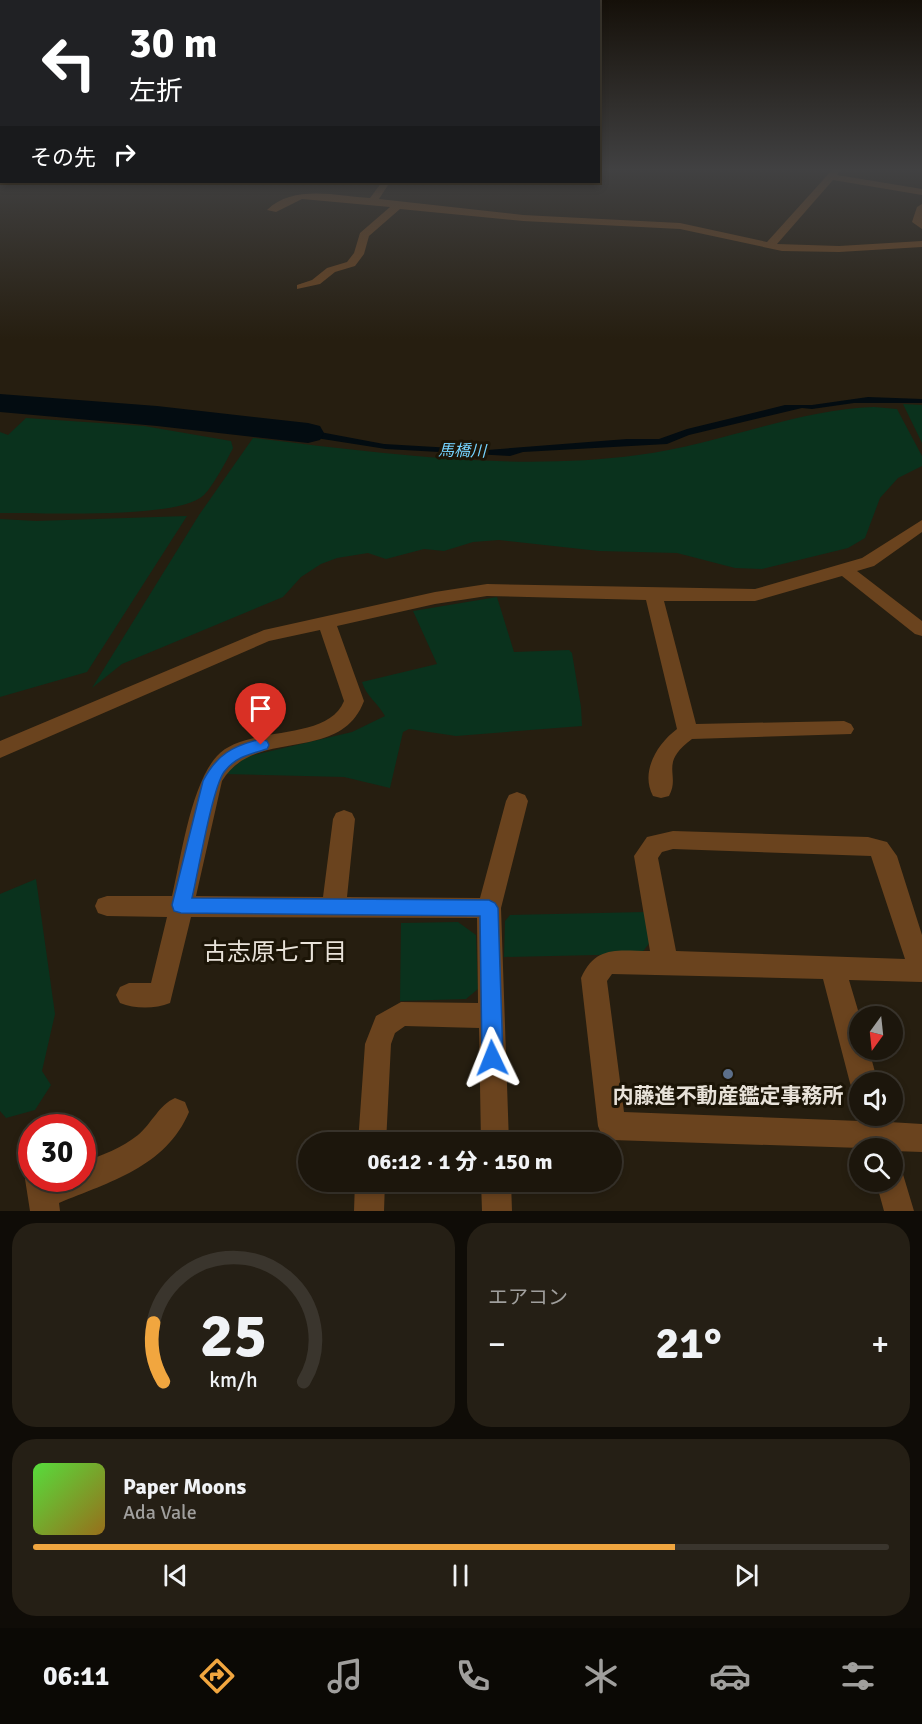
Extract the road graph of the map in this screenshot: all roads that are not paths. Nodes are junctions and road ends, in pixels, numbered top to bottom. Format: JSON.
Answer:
{"nodes":[{"id":1,"x":374,"y":227,"type":"edge"},
{"id":2,"x":682,"y":227,"type":"edge"},
{"id":3,"x":786,"y":227,"type":"edge"},
{"id":4,"x":922,"y":244,"type":"edge"},
{"id":5,"x":769,"y":246,"type":"junction"},
{"id":6,"x":301,"y":286,"type":"dead end"},
{"id":7,"x":922,"y":525,"type":"edge"},
{"id":8,"x":846,"y":571,"type":"junction"},
{"id":9,"x":654,"y":595,"type":"junction"},
{"id":10,"x":327,"y":622,"type":"junction"},
{"id":11,"x":922,"y":630,"type":"edge"},
{"id":12,"x":844,"y":729,"type":"dead end"},
{"id":13,"x":688,"y":732,"type":"junction"},
{"id":14,"x":0,"y":750,"type":"edge"},
{"id":15,"x":661,"y":790,"type":"dead end"},
{"id":16,"x":517,"y":801,"type":"dead end"},
{"id":17,"x":344,"y":819,"type":"dead end"},
{"id":18,"x":181,"y":905,"type":"junction"},
{"id":19,"x":107,"y":906,"type":"dead end"},
{"id":20,"x":334,"y":906,"type":"junction"},
{"id":21,"x":489,"y":908,"type":"junction"},
{"id":22,"x":665,"y":962,"type":"junction"},
{"id":23,"x":833,"y":968,"type":"junction"},
{"id":24,"x":921,"y":971,"type":"edge"},
{"id":25,"x":129,"y":995,"type":"dead end"},
{"id":26,"x":491,"y":1016,"type":"junction"},
{"id":27,"x":861,"y":1072,"type":"edge"},
{"id":28,"x":175,"y":1112,"type":"dead end"},
{"id":29,"x":373,"y":1132,"type":"edge"},
{"id":30,"x":495,"y":1132,"type":"edge"},
{"id":31,"x":878,"y":1134,"type":"edge"},
{"id":32,"x":922,"y":1138,"type":"edge"},
{"id":33,"x":96,"y":1173,"type":"edge"},
{"id":34,"x":370,"y":1192,"type":"edge"},
{"id":35,"x":496,"y":1192,"type":"edge"},
{"id":36,"x":894,"y":1192,"type":"edge"},
{"id":37,"x":369,"y":1211,"type":"edge"},
{"id":38,"x":497,"y":1211,"type":"edge"},
{"id":39,"x":899,"y":1211,"type":"edge"}],
"edges":[{"from":1,"to":6,"type":"street"},
{"from":2,"to":5,"type":"street"},
{"from":3,"to":5,"type":"street"},
{"from":4,"to":5,"type":"street"},
{"from":7,"to":8,"type":"street"},
{"from":8,"to":9,"type":"street"},
{"from":8,"to":11,"type":"street"},
{"from":9,"to":10,"type":"street"},
{"from":9,"to":13,"type":"street"},
{"from":10,"to":14,"type":"street"},
{"from":10,"to":18,"type":"street"},
{"from":12,"to":13,"type":"street"},
{"from":13,"to":15,"type":"street"},
{"from":16,"to":21,"type":"street"},
{"from":17,"to":20,"type":"street"},
{"from":18,"to":19,"type":"street"},
{"from":18,"to":20,"type":"street"},
{"from":18,"to":25,"type":"street"},
{"from":20,"to":21,"type":"street"},
{"from":21,"to":26,"type":"street"},
{"from":22,"to":23,"type":"street"},
{"from":22,"to":24,"type":"street"},
{"from":22,"to":31,"type":"street"},
{"from":23,"to":24,"type":"street"},
{"from":23,"to":27,"type":"street"},
{"from":26,"to":29,"type":"street"},
{"from":26,"to":30,"type":"street"},
{"from":28,"to":33,"type":"street"},
{"from":31,"to":32,"type":"street"},
{"from":34,"to":37,"type":"street"},
{"from":35,"to":38,"type":"street"},
{"from":36,"to":39,"type":"street"}]}
